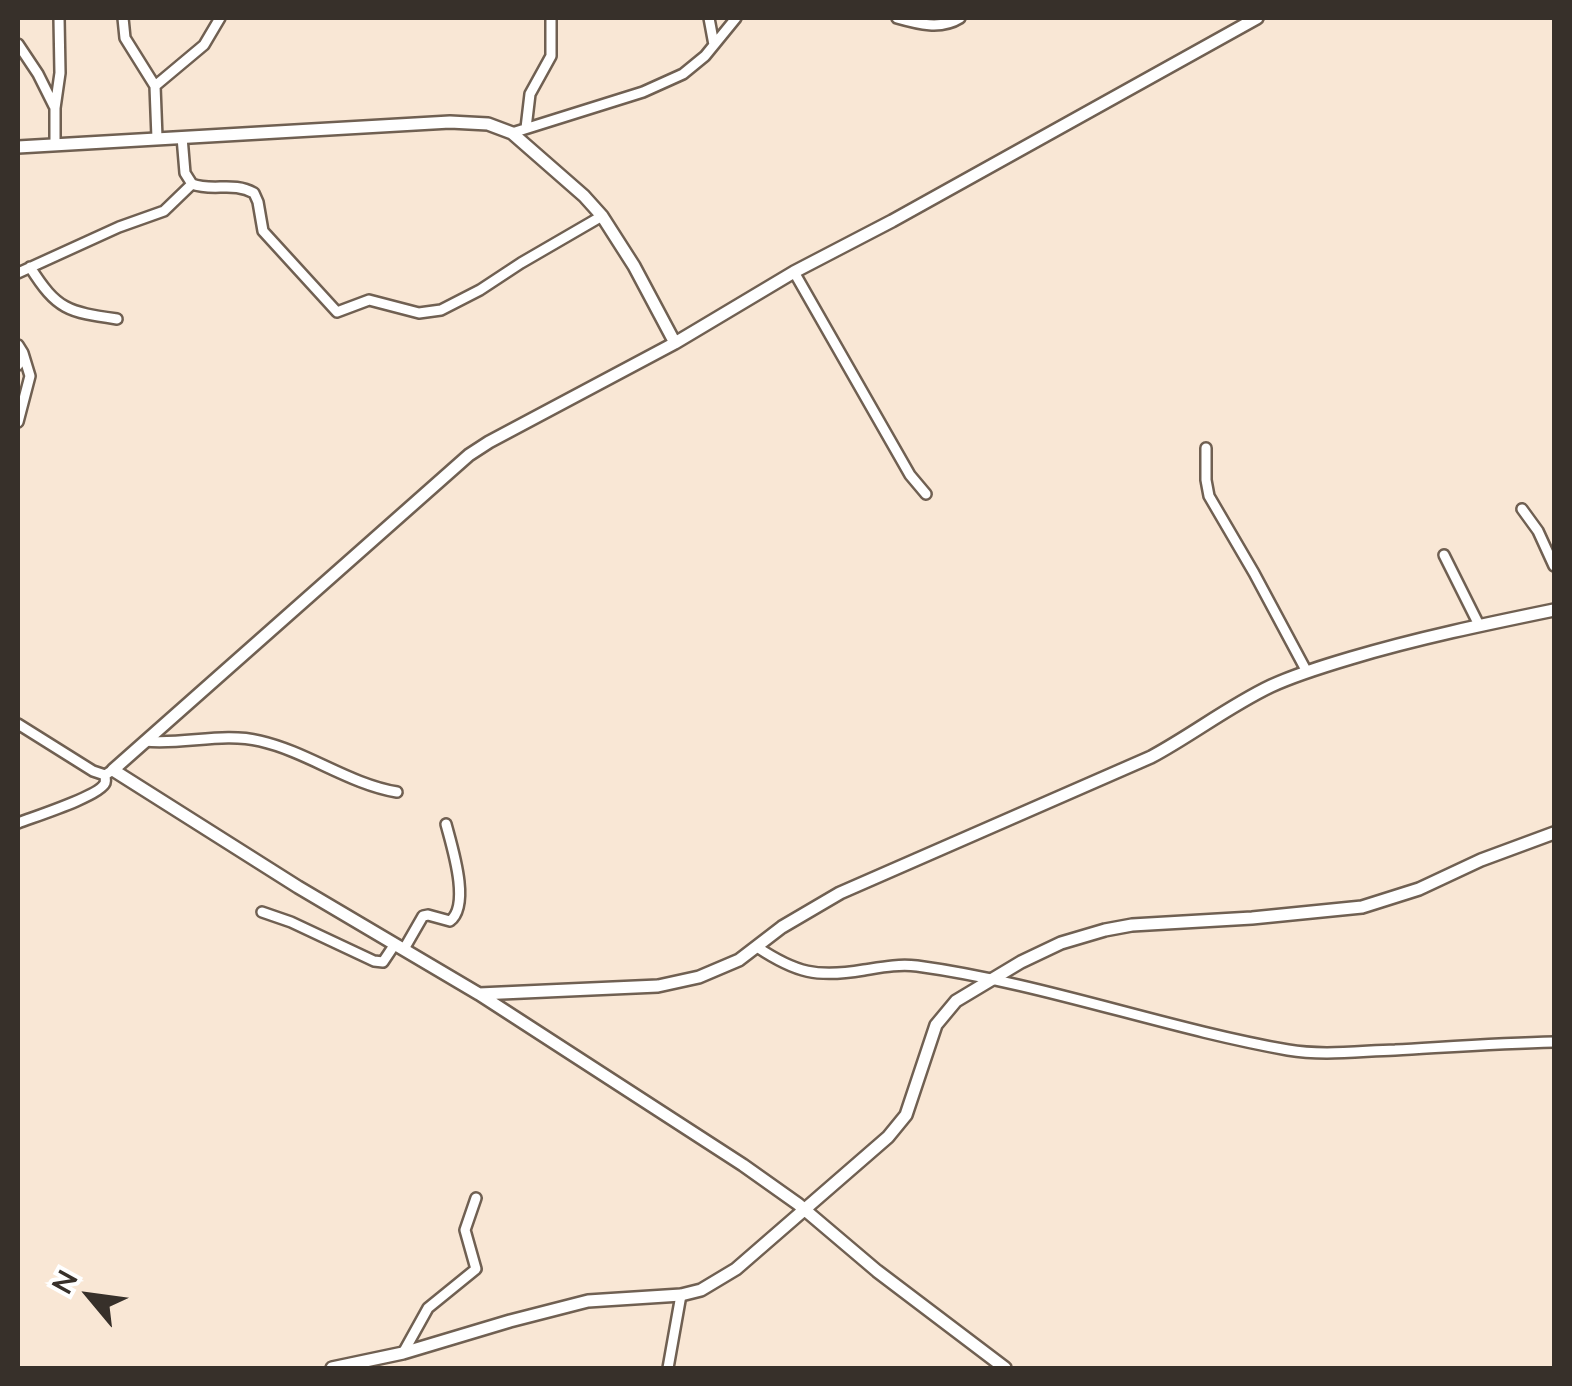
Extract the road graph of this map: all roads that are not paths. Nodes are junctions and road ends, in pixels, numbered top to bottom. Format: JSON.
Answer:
{"nodes":[{"id":1,"x":59,"y":18,"type":"edge"},
{"id":2,"x":123,"y":18,"type":"edge"},
{"id":3,"x":220,"y":18,"type":"edge"},
{"id":4,"x":551,"y":18,"type":"edge"},
{"id":5,"x":709,"y":18,"type":"edge"},
{"id":6,"x":749,"y":18,"type":"edge"},
{"id":7,"x":896,"y":18,"type":"edge"},
{"id":8,"x":960,"y":18,"type":"edge"},
{"id":9,"x":1257,"y":18,"type":"edge"},
{"id":10,"x":734,"y":20,"type":"edge"},
{"id":11,"x":18,"y":44,"type":"edge"},
{"id":12,"x":714,"y":46,"type":"junction"},
{"id":13,"x":155,"y":86,"type":"junction"},
{"id":14,"x":55,"y":108,"type":"junction"},
{"id":15,"x":526,"y":128,"type":"junction"},
{"id":16,"x":512,"y":133,"type":"junction"},
{"id":17,"x":182,"y":137,"type":"junction"},
{"id":18,"x":158,"y":138,"type":"junction"},
{"id":19,"x":55,"y":143,"type":"junction"},
{"id":20,"x":18,"y":147,"type":"edge"},
{"id":21,"x":192,"y":184,"type":"junction"},
{"id":22,"x":602,"y":216,"type":"junction"},
{"id":23,"x":30,"y":267,"type":"junction"},
{"id":24,"x":794,"y":272,"type":"junction"},
{"id":25,"x":18,"y":273,"type":"edge"},
{"id":26,"x":116,"y":319,"type":"dead end"},
{"id":27,"x":675,"y":343,"type":"junction"},
{"id":28,"x":20,"y":349,"type":"edge"},
{"id":29,"x":18,"y":365,"type":"edge"},
{"id":30,"x":18,"y":422,"type":"edge"},
{"id":31,"x":1206,"y":448,"type":"dead end"},
{"id":32,"x":926,"y":494,"type":"dead end"},
{"id":33,"x":1522,"y":510,"type":"dead end"},
{"id":34,"x":1444,"y":555,"type":"dead end"},
{"id":35,"x":1554,"y":566,"type":"edge"},
{"id":36,"x":1554,"y":610,"type":"edge"},
{"id":37,"x":1479,"y":625,"type":"junction"},
{"id":38,"x":1308,"y":672,"type":"junction"},
{"id":39,"x":18,"y":724,"type":"edge"},
{"id":40,"x":145,"y":741,"type":"junction"},
{"id":41,"x":109,"y":772,"type":"junction"},
{"id":42,"x":398,"y":792,"type":"dead end"},
{"id":43,"x":18,"y":823,"type":"edge"},
{"id":44,"x":446,"y":824,"type":"dead end"},
{"id":45,"x":1554,"y":833,"type":"edge"},
{"id":46,"x":262,"y":912,"type":"dead end"},
{"id":47,"x":399,"y":947,"type":"junction"},
{"id":48,"x":757,"y":947,"type":"junction"},
{"id":49,"x":990,"y":980,"type":"junction"},
{"id":50,"x":479,"y":994,"type":"junction"},
{"id":51,"x":1554,"y":1042,"type":"edge"},
{"id":52,"x":476,"y":1198,"type":"dead end"},
{"id":53,"x":804,"y":1209,"type":"junction"},
{"id":54,"x":681,"y":1295,"type":"junction"},
{"id":55,"x":403,"y":1353,"type":"junction"},
{"id":56,"x":332,"y":1368,"type":"edge"},
{"id":57,"x":668,"y":1368,"type":"edge"},
{"id":58,"x":1004,"y":1368,"type":"edge"}],
"edges":[{"from":1,"to":14,"type":"street"},
{"from":2,"to":13,"type":"street"},
{"from":3,"to":13,"type":"street"},
{"from":4,"to":15,"type":"street"},
{"from":5,"to":12,"type":"street"},
{"from":6,"to":10,"type":"street"},
{"from":7,"to":8,"type":"street"},
{"from":9,"to":24,"type":"street"},
{"from":10,"to":12,"type":"street"},
{"from":11,"to":14,"type":"street"},
{"from":12,"to":15,"type":"street"},
{"from":13,"to":18,"type":"street"},
{"from":14,"to":19,"type":"street"},
{"from":15,"to":16,"type":"street"},
{"from":16,"to":17,"type":"street"},
{"from":16,"to":22,"type":"street"},
{"from":17,"to":18,"type":"street"},
{"from":17,"to":21,"type":"street"},
{"from":18,"to":19,"type":"street"},
{"from":19,"to":20,"type":"street"},
{"from":21,"to":22,"type":"street"},
{"from":21,"to":23,"type":"street"},
{"from":22,"to":27,"type":"street"},
{"from":23,"to":25,"type":"street"},
{"from":23,"to":26,"type":"street"},
{"from":24,"to":27,"type":"street"},
{"from":24,"to":32,"type":"street"},
{"from":27,"to":40,"type":"street"},
{"from":28,"to":29,"type":"street"},
{"from":28,"to":30,"type":"street"},
{"from":31,"to":38,"type":"street"},
{"from":33,"to":35,"type":"street"},
{"from":34,"to":37,"type":"street"},
{"from":36,"to":37,"type":"street"},
{"from":37,"to":38,"type":"street"},
{"from":38,"to":48,"type":"street"},
{"from":39,"to":41,"type":"street"},
{"from":40,"to":41,"type":"street"},
{"from":40,"to":42,"type":"street"},
{"from":41,"to":43,"type":"street"},
{"from":41,"to":47,"type":"street"},
{"from":44,"to":47,"type":"street"},
{"from":45,"to":49,"type":"street"},
{"from":46,"to":47,"type":"street"},
{"from":47,"to":50,"type":"street"},
{"from":48,"to":49,"type":"street"},
{"from":48,"to":50,"type":"street"},
{"from":49,"to":51,"type":"street"},
{"from":49,"to":53,"type":"street"},
{"from":50,"to":53,"type":"street"},
{"from":52,"to":55,"type":"street"},
{"from":53,"to":54,"type":"street"},
{"from":53,"to":58,"type":"street"},
{"from":54,"to":55,"type":"street"},
{"from":54,"to":57,"type":"street"},
{"from":55,"to":56,"type":"street"}]}
